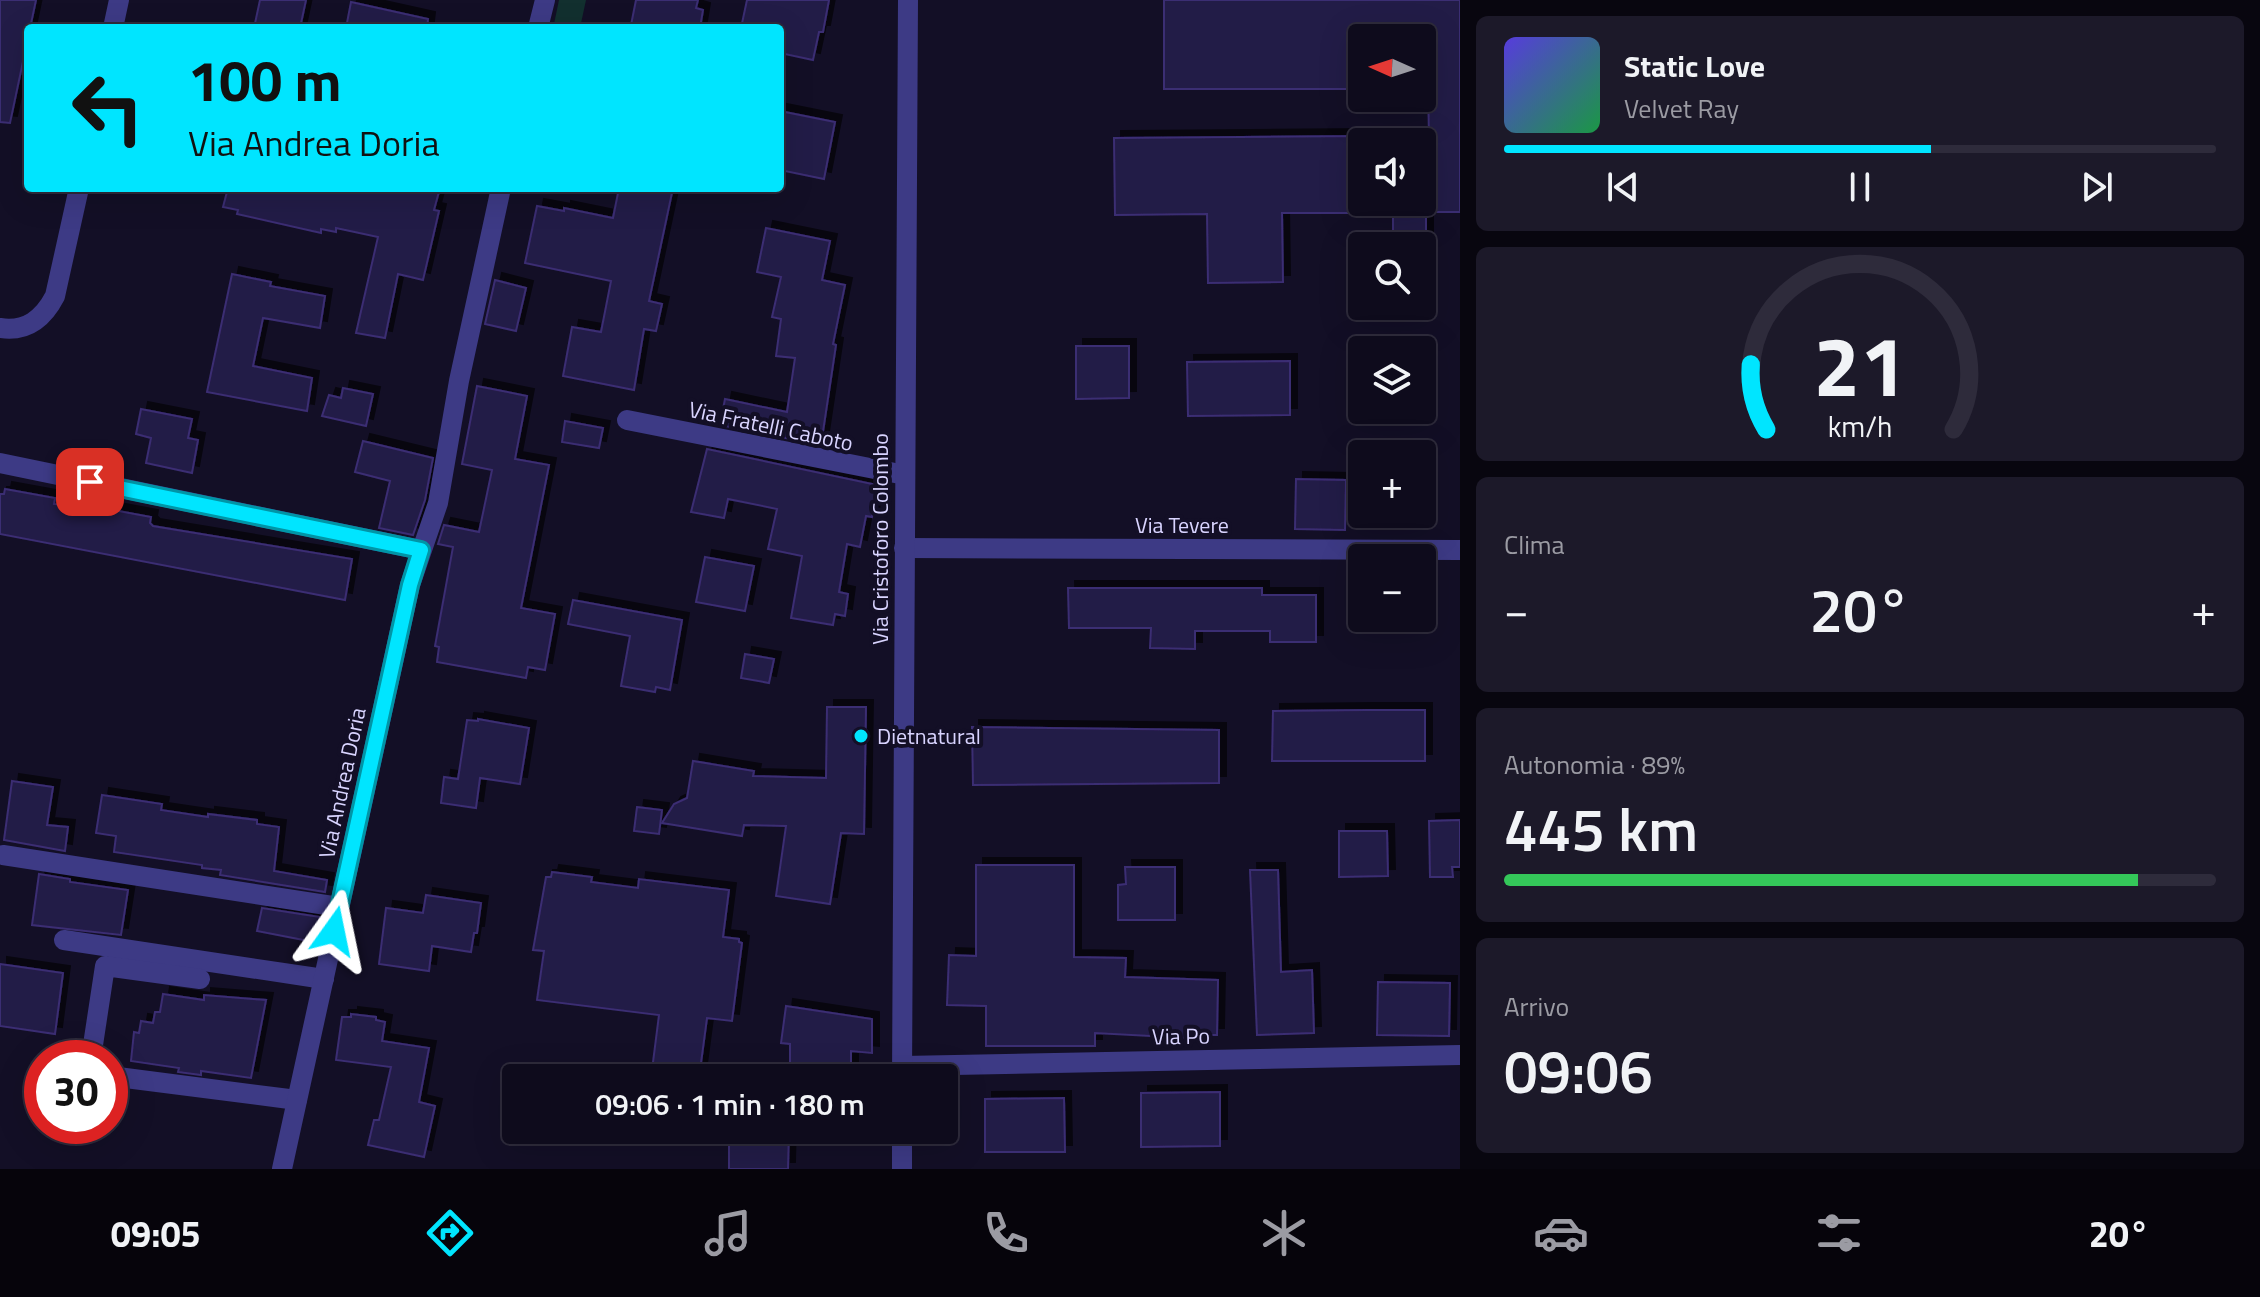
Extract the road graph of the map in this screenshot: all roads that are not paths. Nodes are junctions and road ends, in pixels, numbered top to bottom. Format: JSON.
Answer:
{"nodes":[{"id":1,"x":119,"y":0,"type":"edge"},
{"id":2,"x":545,"y":0,"type":"edge"},
{"id":3,"x":908,"y":0,"type":"edge"},
{"id":4,"x":114,"y":24,"type":"edge"},
{"id":5,"x":539,"y":24,"type":"edge"},
{"id":6,"x":78,"y":192,"type":"edge"},
{"id":7,"x":500,"y":192,"type":"edge"},
{"id":8,"x":0,"y":328,"type":"edge"},
{"id":9,"x":627,"y":420,"type":"dead end"},
{"id":10,"x":0,"y":463,"type":"edge"},
{"id":11,"x":905,"y":475,"type":"junction"},
{"id":12,"x":904,"y":548,"type":"junction"},
{"id":13,"x":421,"y":550,"type":"junction"},
{"id":14,"x":1460,"y":550,"type":"edge"},
{"id":15,"x":3,"y":855,"type":"dead end"},
{"id":16,"x":339,"y":907,"type":"junction"},
{"id":17,"x":64,"y":940,"type":"dead end"},
{"id":18,"x":200,"y":979,"type":"dead end"},
{"id":19,"x":324,"y":979,"type":"junction"},
{"id":20,"x":94,"y":1040,"type":"edge"},
{"id":21,"x":1460,"y":1055,"type":"edge"},
{"id":22,"x":902,"y":1064,"type":"edge"},
{"id":23,"x":958,"y":1070,"type":"edge"},
{"id":24,"x":128,"y":1078,"type":"edge"},
{"id":25,"x":297,"y":1100,"type":"junction"},
{"id":26,"x":902,"y":1144,"type":"edge"},
{"id":27,"x":282,"y":1169,"type":"edge"},
{"id":28,"x":902,"y":1169,"type":"edge"}],
"edges":[{"from":1,"to":4,"type":"street"},
{"from":2,"to":5,"type":"street"},
{"from":3,"to":11,"type":"street","name":"Via Cristoforo Colombo"},
{"from":6,"to":8,"type":"street"},
{"from":7,"to":13,"type":"street","name":"Via Andrea Doria"},
{"from":9,"to":11,"type":"street","name":"Via Fratelli Caboto"},
{"from":10,"to":13,"type":"street"},
{"from":11,"to":12,"type":"street","name":"Via Cristoforo Colombo"},
{"from":12,"to":14,"type":"street","name":"Via Tevere"},
{"from":12,"to":22,"type":"street","name":"Via Cristoforo Colombo"},
{"from":13,"to":16,"type":"street","name":"Via Andrea Doria"},
{"from":15,"to":16,"type":"street"},
{"from":16,"to":19,"type":"street","name":"Via Andrea Doria"},
{"from":17,"to":19,"type":"street"},
{"from":18,"to":20,"type":"street"},
{"from":19,"to":25,"type":"street","name":"Via Andrea Doria"},
{"from":21,"to":23,"type":"street","name":"Via Po"},
{"from":24,"to":25,"type":"street"},
{"from":25,"to":27,"type":"street","name":"Via Andrea Doria"},
{"from":26,"to":28,"type":"street"}]}
